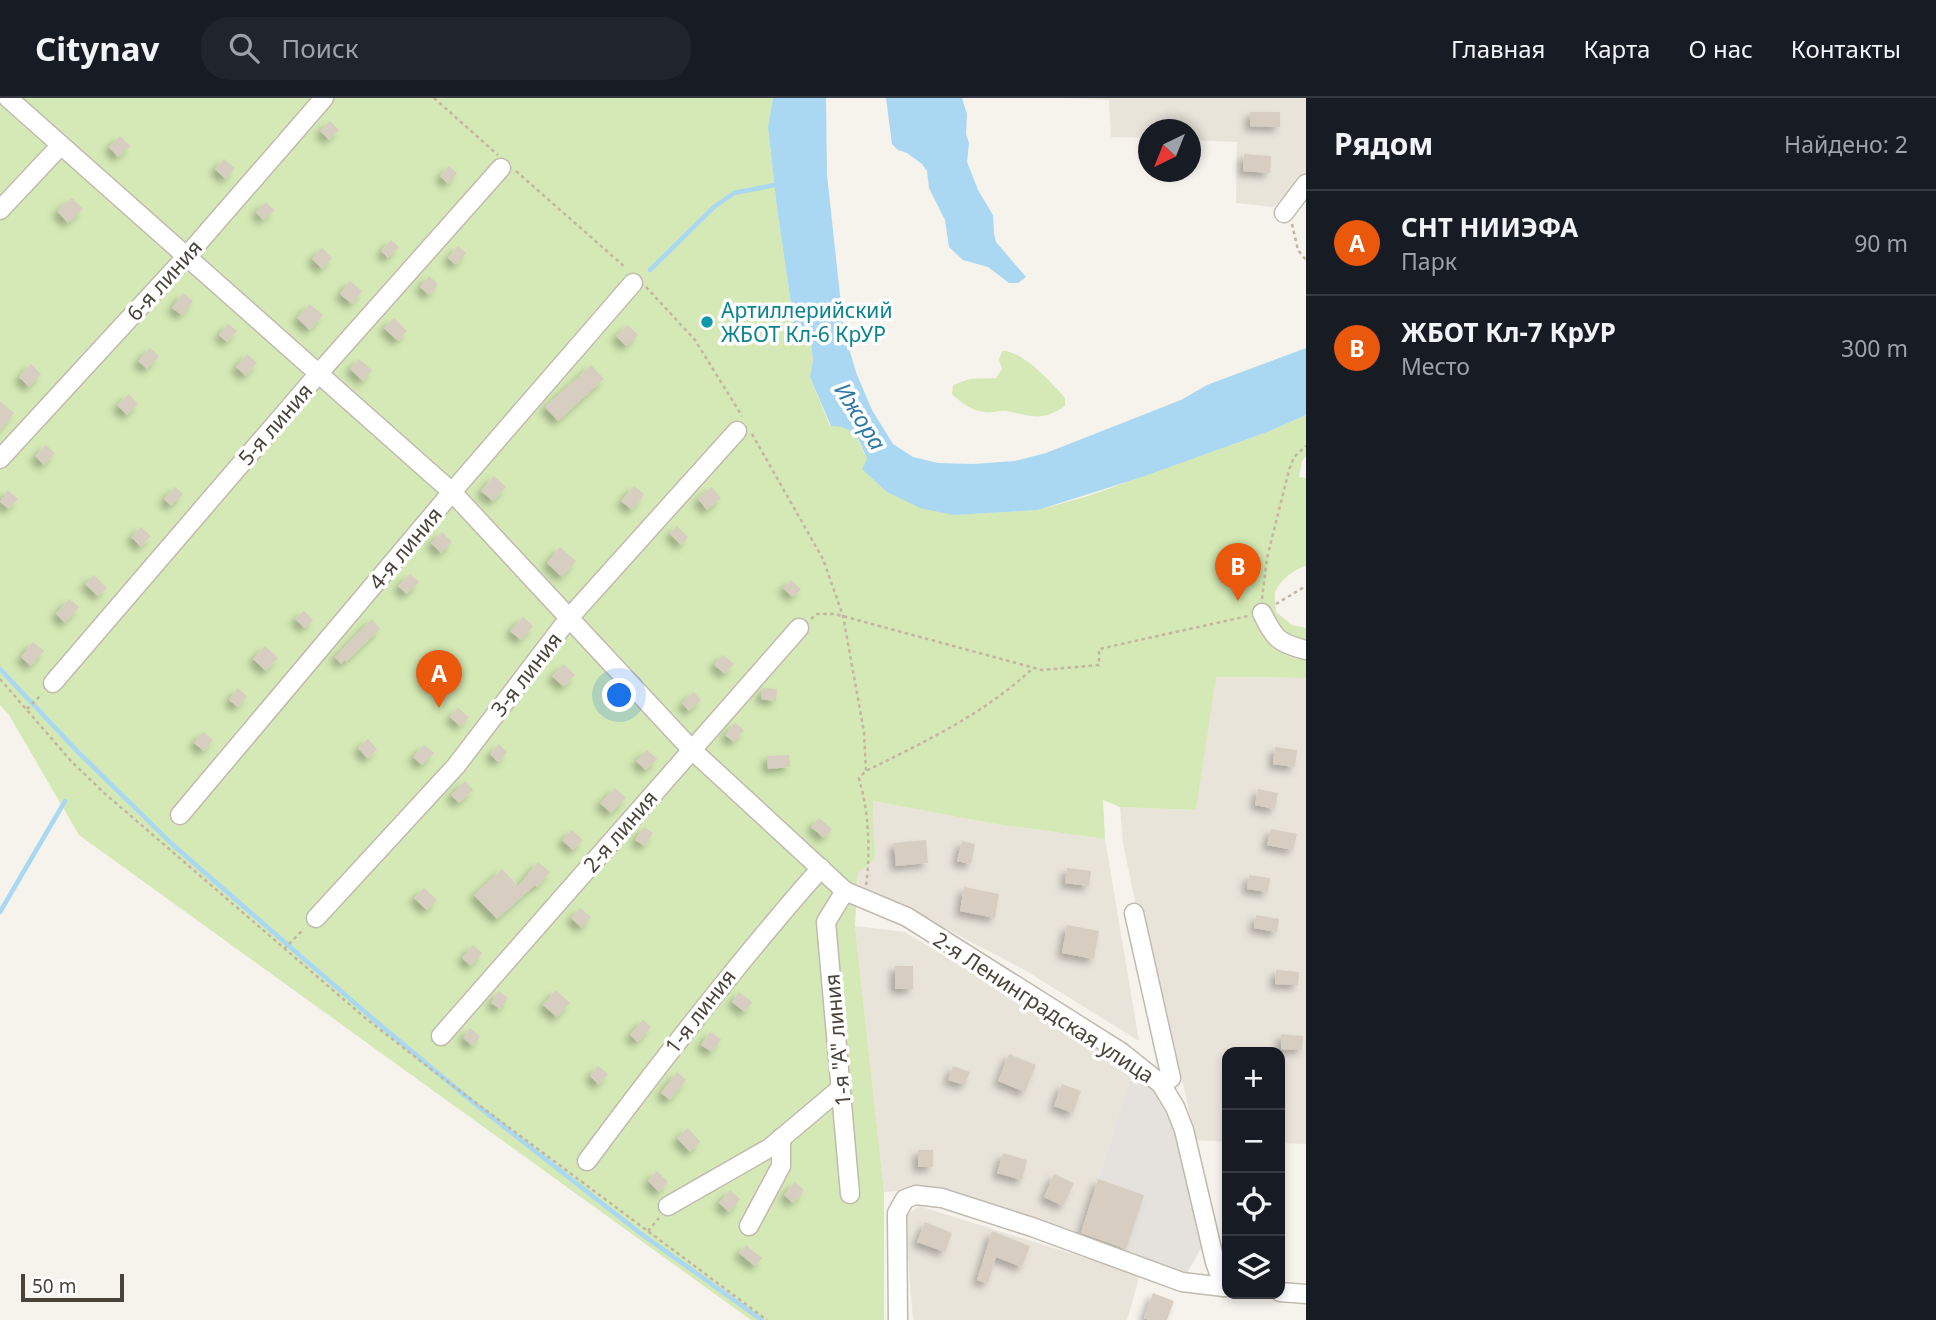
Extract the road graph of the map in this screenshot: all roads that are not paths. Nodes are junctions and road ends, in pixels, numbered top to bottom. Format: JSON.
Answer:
{"nodes":[{"id":1,"x":8,"y":98,"type":"edge"},
{"id":2,"x":324,"y":98,"type":"edge"},
{"id":3,"x":61,"y":145,"type":"junction"},
{"id":4,"x":508,"y":167,"type":"road end"},
{"id":5,"x":1306,"y":184,"type":"edge"},
{"id":6,"x":1287,"y":208,"type":"road end"},
{"id":7,"x":0,"y":209,"type":"edge"},
{"id":8,"x":186,"y":257,"type":"junction"},
{"id":9,"x":634,"y":279,"type":"road end"},
{"id":10,"x":319,"y":373,"type":"junction"},
{"id":11,"x":745,"y":429,"type":"road end"},
{"id":12,"x":0,"y":459,"type":"edge"},
{"id":13,"x":452,"y":492,"type":"junction"},
{"id":14,"x":1262,"y":613,"type":"road end"},
{"id":15,"x":569,"y":618,"type":"junction"},
{"id":16,"x":799,"y":628,"type":"road end"},
{"id":17,"x":1306,"y":650,"type":"edge"},
{"id":18,"x":53,"y":683,"type":"road end"},
{"id":19,"x":691,"y":749,"type":"junction"},
{"id":20,"x":180,"y":815,"type":"dead end"},
{"id":21,"x":821,"y":868,"type":"junction"},
{"id":22,"x":845,"y":891,"type":"junction"},
{"id":23,"x":1134,"y":914,"type":"dead end"},
{"id":24,"x":316,"y":918,"type":"road end"},
{"id":25,"x":441,"y":1036,"type":"dead end"},
{"id":26,"x":1161,"y":1084,"type":"junction"},
{"id":27,"x":841,"y":1088,"type":"junction"},
{"id":28,"x":781,"y":1138,"type":"junction"},
{"id":29,"x":587,"y":1160,"type":"dead end"},
{"id":30,"x":850,"y":1194,"type":"dead end"},
{"id":31,"x":668,"y":1206,"type":"dead end"},
{"id":32,"x":749,"y":1226,"type":"dead end"},
{"id":33,"x":1222,"y":1278,"type":"edge"},
{"id":34,"x":1222,"y":1287,"type":"edge"},
{"id":35,"x":1285,"y":1292,"type":"edge"},
{"id":36,"x":1306,"y":1294,"type":"edge"},
{"id":37,"x":898,"y":1320,"type":"edge"}],
"edges":[{"from":1,"to":3,"type":"street"},
{"from":2,"to":8,"type":"street","name":"6-я линия"},
{"from":3,"to":7,"type":"street"},
{"from":3,"to":8,"type":"street"},
{"from":4,"to":10,"type":"street","name":"5-я линия"},
{"from":5,"to":6,"type":"street"},
{"from":8,"to":10,"type":"street"},
{"from":8,"to":12,"type":"street","name":"6-я линия"},
{"from":9,"to":13,"type":"street","name":"4-я линия"},
{"from":10,"to":13,"type":"street"},
{"from":10,"to":18,"type":"street","name":"5-я линия"},
{"from":11,"to":15,"type":"street","name":"3-я линия"},
{"from":13,"to":15,"type":"street"},
{"from":13,"to":20,"type":"street","name":"4-я линия"},
{"from":14,"to":17,"type":"street"},
{"from":15,"to":19,"type":"street"},
{"from":15,"to":24,"type":"street","name":"3-я линия"},
{"from":16,"to":19,"type":"street","name":"2-я линия"},
{"from":19,"to":21,"type":"street"},
{"from":19,"to":25,"type":"street","name":"2-я линия"},
{"from":21,"to":22,"type":"street"},
{"from":21,"to":29,"type":"street","name":"1-я линия"},
{"from":22,"to":26,"type":"street","name":"2-я Ленинградская улица"},
{"from":22,"to":27,"type":"street","name":"1-я \"А\" линия"},
{"from":23,"to":26,"type":"street"},
{"from":26,"to":33,"type":"street","name":"2-я Ленинградская улица"},
{"from":27,"to":28,"type":"street"},
{"from":27,"to":30,"type":"street","name":"1-я \"А\" линия"},
{"from":28,"to":31,"type":"street"},
{"from":28,"to":32,"type":"street"},
{"from":34,"to":37,"type":"street"},
{"from":35,"to":36,"type":"street"}]}
